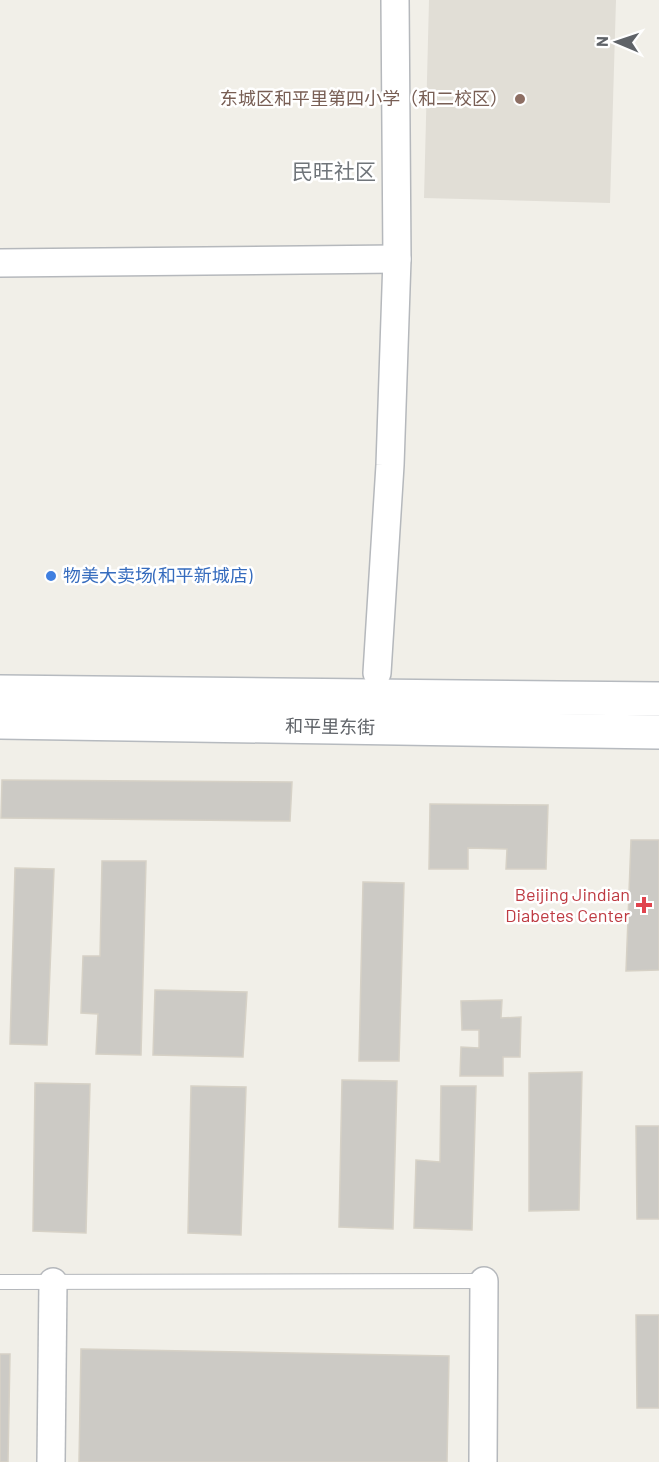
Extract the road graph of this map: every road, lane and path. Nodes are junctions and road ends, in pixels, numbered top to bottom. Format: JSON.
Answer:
{"nodes":[{"id":1,"x":395,"y":0,"type":"edge"},
{"id":2,"x":397,"y":259,"type":"junction"},
{"id":3,"x":0,"y":263,"type":"edge"},
{"id":4,"x":377,"y":673,"type":"dead end"},
{"id":5,"x":0,"y":692,"type":"edge"},
{"id":6,"x":659,"y":699,"type":"edge"},
{"id":7,"x":0,"y":722,"type":"edge"},
{"id":8,"x":659,"y":732,"type":"edge"},
{"id":9,"x":484,"y":1281,"type":"joint"},
{"id":10,"x":0,"y":1282,"type":"edge"},
{"id":11,"x":53,"y":1282,"type":"junction"},
{"id":12,"x":51,"y":1462,"type":"edge"},
{"id":13,"x":483,"y":1462,"type":"edge"}],
"edges":[{"from":1,"to":2,"type":"street"},
{"from":2,"to":3,"type":"street"},
{"from":2,"to":4,"type":"street"},
{"from":5,"to":6,"type":"street","name":"和平里东街"},
{"from":7,"to":8,"type":"street","name":"和平里东街"},
{"from":9,"to":11,"type":"lane"},
{"from":9,"to":13,"type":"street"},
{"from":10,"to":11,"type":"lane"},
{"from":11,"to":12,"type":"street"}]}
